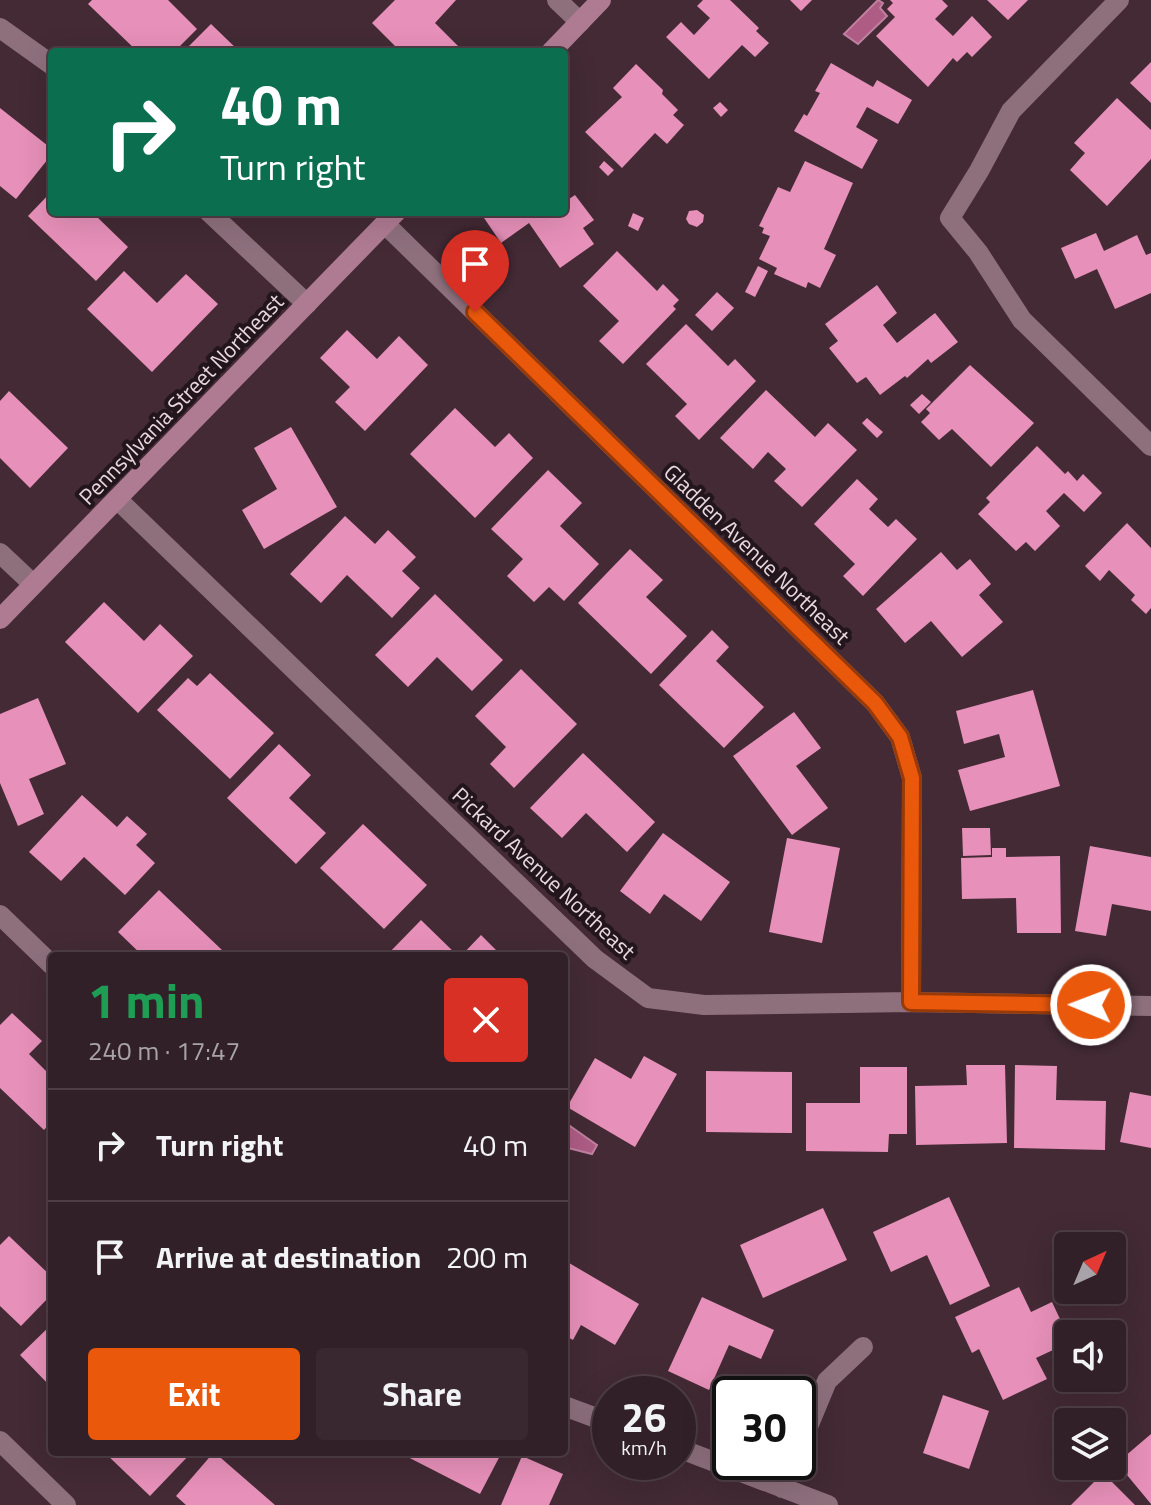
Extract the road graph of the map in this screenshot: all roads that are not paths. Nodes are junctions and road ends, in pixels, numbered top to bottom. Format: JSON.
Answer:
{"nodes":[{"id":1,"x":557,"y":0,"type":"edge"},
{"id":2,"x":601,"y":0,"type":"edge"},
{"id":3,"x":1119,"y":0,"type":"edge"},
{"id":4,"x":580,"y":22,"type":"junction"},
{"id":5,"x":0,"y":28,"type":"edge"},
{"id":6,"x":555,"y":48,"type":"edge"},
{"id":7,"x":48,"y":62,"type":"edge"},
{"id":8,"x":213,"y":216,"type":"edge"},
{"id":9,"x":390,"y":218,"type":"edge"},
{"id":10,"x":307,"y":304,"type":"junction"},
{"id":11,"x":1151,"y":446,"type":"edge"},
{"id":12,"x":117,"y":499,"type":"junction"},
{"id":13,"x":0,"y":553,"type":"edge"},
{"id":14,"x":33,"y":584,"type":"junction"},
{"id":15,"x":0,"y":619,"type":"edge"},
{"id":16,"x":0,"y":915,"type":"edge"},
{"id":17,"x":48,"y":961,"type":"edge"},
{"id":18,"x":911,"y":1002,"type":"junction"},
{"id":19,"x":1151,"y":1006,"type":"edge"},
{"id":20,"x":863,"y":1347,"type":"dead end"},
{"id":21,"x":568,"y":1407,"type":"edge"},
{"id":22,"x":816,"y":1408,"type":"edge"},
{"id":23,"x":592,"y":1416,"type":"edge"},
{"id":24,"x":0,"y":1441,"type":"edge"},
{"id":25,"x":696,"y":1455,"type":"edge"},
{"id":26,"x":785,"y":1480,"type":"edge"},
{"id":27,"x":782,"y":1488,"type":"junction"},
{"id":28,"x":66,"y":1505,"type":"edge"},
{"id":29,"x":828,"y":1505,"type":"edge"}],
"edges":[{"from":1,"to":4,"type":"street"},
{"from":2,"to":4,"type":"street"},
{"from":3,"to":11,"type":"street"},
{"from":4,"to":6,"type":"street"},
{"from":5,"to":7,"type":"street"},
{"from":8,"to":10,"type":"street"},
{"from":9,"to":10,"type":"street","name":"Pennsylvania Street Northeast"},
{"from":9,"to":18,"type":"street","name":"Gladden Avenue Northeast"},
{"from":10,"to":12,"type":"street","name":"Pennsylvania Street Northeast"},
{"from":12,"to":14,"type":"street","name":"Pennsylvania Street Northeast"},
{"from":12,"to":18,"type":"street","name":"Pickard Avenue Northeast"},
{"from":13,"to":14,"type":"street"},
{"from":14,"to":15,"type":"street","name":"Pennsylvania Street Northeast"},
{"from":16,"to":17,"type":"street"},
{"from":18,"to":19,"type":"street","name":"Pickard Avenue Northeast"},
{"from":20,"to":22,"type":"street"},
{"from":21,"to":23,"type":"street"},
{"from":24,"to":28,"type":"street"},
{"from":25,"to":27,"type":"street"},
{"from":26,"to":27,"type":"street"},
{"from":27,"to":29,"type":"street"}]}
